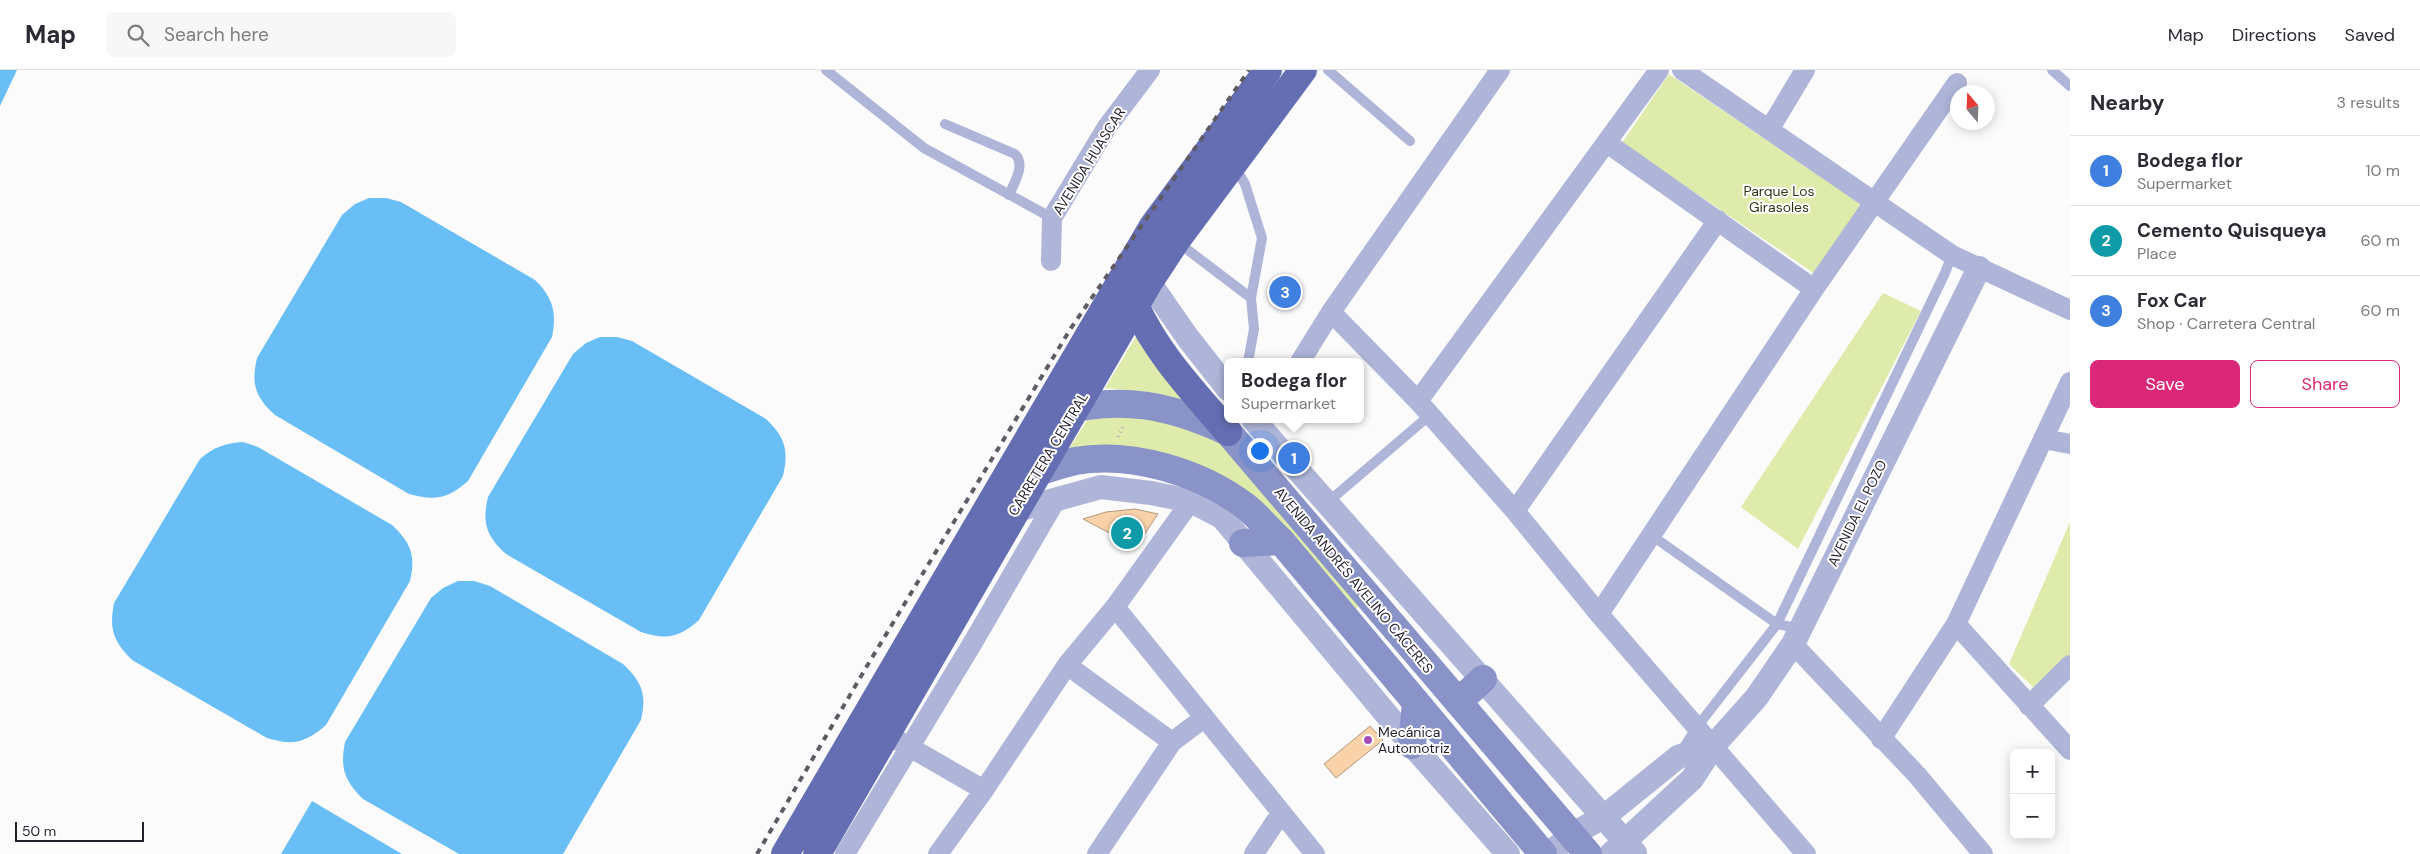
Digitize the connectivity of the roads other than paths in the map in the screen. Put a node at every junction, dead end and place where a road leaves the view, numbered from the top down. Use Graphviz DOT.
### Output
graph roads {
  1 [pos="826,70"];
  2 [pos="1150,70"];
  3 [pos="1268,70"];
  4 [pos="1303,70"];
  5 [pos="1328,70"];
  6 [pos="1500,70"];
  7 [pos="1659,70"];
  8 [pos="1682,70"];
  9 [pos="1806,70"];
  10 [pos="2052,70"];
  11 [pos="1957,83"];
  12 [pos="2070,86"];
  13 [pos="945,124"];
  14 [pos="1769,130"];
  15 [pos="1410,141"];
  16 [pos="1607,143"];
  17 [pos="1233,163"];
  18 [pos="1010,195"];
  19 [pos="1874,203"];
  20 [pos="1052,218"];
  21 [pos="1718,220"];
  22 [pos="1176,240"];
  23 [pos="1952,255"];
  24 [pos="1051,261"];
  25 [pos="1978,268"];
  26 [pos="1149,282"];
  27 [pos="1814,289"];
  28 [pos="1251,298"];
  29 [pos="1136,305"];
  30 [pos="2070,310"];
  31 [pos="1331,312"];
  32 [pos="1249,358"];
  33 [pos="1302,358"];
  34 [pos="2070,382"];
  35 [pos="1224,383"];
  36 [pos="1076,407"];
  37 [pos="1424,408"];
  38 [pos="1039,417"];
  39 [pos="1258,423"];
  40 [pos="1228,432"];
  41 [pos="2044,439"];
  42 [pos="2070,444"];
  43 [pos="1038,472"];
  44 [pos="1057,498"];
  45 [pos="1191,501"];
  46 [pos="1328,502"];
  47 [pos="1014,511"];
  48 [pos="1516,511"];
  49 [pos="1651,535"];
  50 [pos="1281,541"];
  51 [pos="1243,543"];
  52 [pos="1376,606"];
  53 [pos="1115,607"];
  54 [pos="1599,614"];
  55 [pos="1777,624"];
  56 [pos="1956,624"];
  57 [pos="1355,630"];
  58 [pos="1796,637"];
  59 [pos="920,648"];
  60 [pos="1067,665"];
  61 [pos="2070,665"];
  62 [pos="1483,679"];
  63 [pos="1416,702"];
  64 [pos="1458,702"];
  65 [pos="2029,706"];
  66 [pos="1204,718"];
  67 [pos="1697,728"];
  68 [pos="886,734"];
  69 [pos="1881,739"];
  70 [pos="1172,742"];
  71 [pos="1412,745"];
  72 [pos="1714,745"];
  73 [pos="910,747"];
  74 [pos="2070,750"];
  75 [pos="1678,757"];
  76 [pos="984,790"];
  77 [pos="1281,813"];
  78 [pos="1605,816"];
  79 [pos="1581,844"];
  80 [pos="1624,850"];
  81 [pos="785,854"];
  82 [pos="817,854"];
  83 [pos="845,854"];
  84 [pos="938,854"];
  85 [pos="1097,854"];
  86 [pos="1254,854"];
  87 [pos="1315,854"];
  88 [pos="1508,854"];
  89 [pos="1543,854"];
  90 [pos="1548,854"];
  91 [pos="1806,854"];
  92 [pos="1983,854"];
  1 -- 18 [label="lane"];
  2 -- 20 [label="street, AVENIDA HUASCAR"];
  3 -- 38 [label="highway, CARRETERA CENTRAL"];
  4 -- 17 [label="highway, CARRETERA CENTRAL"];
  5 -- 15 [label="lane"];
  6 -- 31 [label="street"];
  7 -- 16 [label="street"];
  8 -- 14 [label="street"];
  9 -- 14 [label="street"];
  10 -- 12 [label="lane"];
  11 -- 19 [label="street"];
  13 -- 18 [label="lane"];
  14 -- 19 [label="street"];
  16 -- 21 [label="street"];
  16 -- 37 [label="street"];
  17 -- 22 [label="highway, CARRETERA CENTRAL"];
  17 -- 28 [label="lane"];
  18 -- 20 [label="lane"];
  19 -- 23 [label="street"];
  19 -- 27 [label="street"];
  20 -- 24 [label="street, AVENIDA HUASCAR"];
  21 -- 27 [label="street"];
  21 -- 48 [label="street"];
  22 -- 26 [label="highway, CARRETERA CENTRAL"];
  22 -- 28 [label="lane"];
  23 -- 25 [label="street"];
  23 -- 55 [label="lane"];
  25 -- 30 [label="street"];
  25 -- 58 [label="street, AVENIDA EL POZO"];
  26 -- 29 [label="highway, CARRETERA CENTRAL"];
  26 -- 35 [label="street"];
  27 -- 49 [label="street"];
  28 -- 32 [label="lane"];
  29 -- 36 [label="highway, CARRETERA CENTRAL"];
  29 -- 40 [label="highway"];
  31 -- 33 [label="street"];
  31 -- 37 [label="street"];
  34 -- 41 [label="street"];
  36 -- 38 [label="main road, AVENIDA ANDRÉS AVELINO CÁCERES"];
  36 -- 40 [label="main road, AVENIDA ANDRÉS AVELINO CÁCERES"];
  36 -- 43 [label="highway, CARRETERA CENTRAL"];
  37 -- 46 [label="lane"];
  37 -- 48 [label="street"];
  38 -- 59 [label="highway, CARRETERA CENTRAL"];
  39 -- 46 [label="street"];
  40 -- 52 [label="main road, AVENIDA ANDRÉS AVELINO CÁCERES"];
  41 -- 42 [label="street"];
  41 -- 56 [label="street"];
  43 -- 47 [label="highway, CARRETERA CENTRAL"];
  43 -- 50 [label="main road"];
  44 -- 45 [label="street"];
  44 -- 47 [label="street"];
  44 -- 73 [label="street"];
  45 -- 51 [label="street"];
  45 -- 53 [label="street"];
  46 -- 62 [label="street"];
  47 -- 59 [label="highway, CARRETERA CENTRAL"];
  48 -- 54 [label="street"];
  49 -- 54 [label="street"];
  49 -- 55 [label="lane"];
  50 -- 51 [label="main road"];
  50 -- 57 [label="main road"];
  51 -- 71 [label="street"];
  52 -- 57 [label="main road"];
  52 -- 64 [label="main road, AVENIDA ANDRÉS AVELINO CÁCERES"];
  53 -- 60 [label="street"];
  53 -- 66 [label="street"];
  54 -- 67 [label="street"];
  55 -- 58 [label="lane"];
  55 -- 67 [label="lane"];
  56 -- 65 [label="street"];
  56 -- 69 [label="street"];
  57 -- 63 [label="main road"];
  58 -- 69 [label="street"];
  58 -- 72 [label="street, AVENIDA EL POZO"];
  59 -- 68 [label="highway, CARRETERA CENTRAL"];
  59 -- 81 [label="highway, CARRETERA CENTRAL"];
  60 -- 70 [label="street"];
  60 -- 76 [label="street"];
  61 -- 65 [label="street"];
  62 -- 64 [label="main road"];
  62 -- 78 [label="street"];
  63 -- 71 [label="main road"];
  63 -- 89 [label="main road"];
  64 -- 79 [label="main road, AVENIDA ANDRÉS AVELINO CÁCERES"];
  65 -- 74 [label="street"];
  66 -- 70 [label="street"];
  66 -- 77 [label="street"];
  67 -- 72 [label="street"];
  67 -- 75 [label="lane"];
  68 -- 73 [label="street"];
  68 -- 82 [label="highway, CARRETERA CENTRAL"];
  69 -- 92 [label="street"];
  70 -- 85 [label="street"];
  71 -- 88 [label="street"];
  72 -- 75 [label="street, AVENIDA EL POZO"];
  72 -- 80 [label="street, AVENIDA EL POZO"];
  72 -- 91 [label="street"];
  73 -- 76 [label="street"];
  73 -- 83 [label="street"];
  75 -- 78 [label="street, AVENIDA EL POZO"];
  76 -- 84 [label="street"];
  77 -- 86 [label="street"];
  77 -- 87 [label="street"];
  78 -- 79 [label="street, AVENIDA EL POZO"];
  78 -- 80 [label="street"];
  79 -- 90 [label="street, AVENIDA EL POZO"];
}
